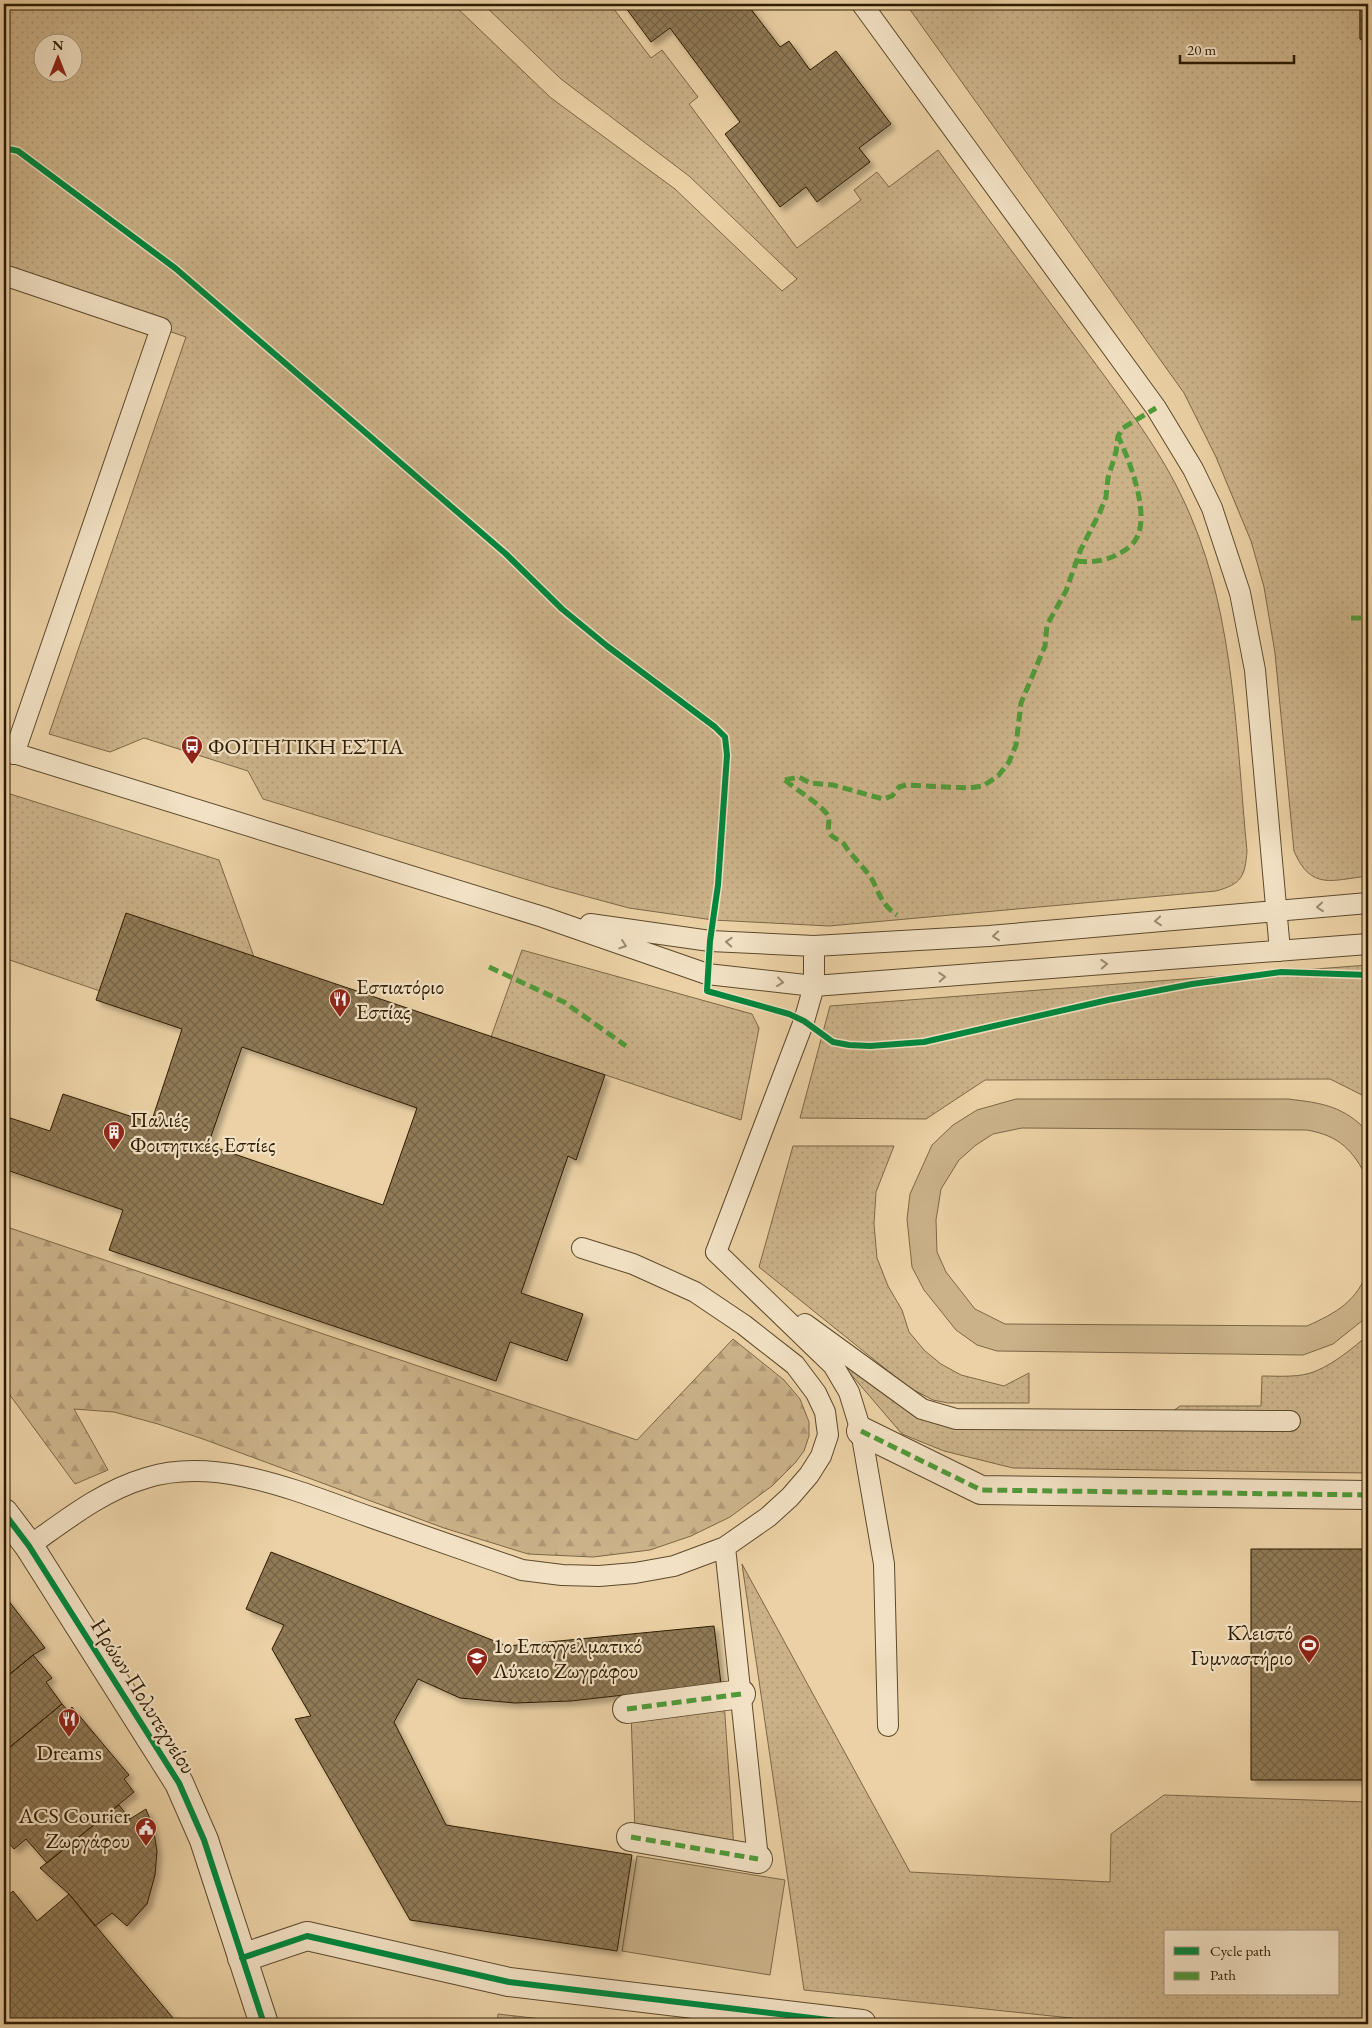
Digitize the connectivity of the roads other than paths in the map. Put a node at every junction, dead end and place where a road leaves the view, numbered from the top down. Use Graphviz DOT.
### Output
graph roads {
  1 [pos="862,4"];
  2 [pos="4,275"];
  3 [pos="9,752"];
  4 [pos="1368,903"];
  5 [pos="1277,911"];
  6 [pos="544,917"];
  7 [pos="1368,944"];
  8 [pos="814,946"];
  9 [pos="1280,951"];
  10 [pos="814,986"];
  11 [pos="582,1248"];
  12 [pos="742,1278"];
  13 [pos="1290,1421"];
  14 [pos="861,1431"];
  15 [pos="1368,1496"];
  16 [pos="4,1513"];
  17 [pos="29,1546"];
  18 [pos="725,1547"];
  19 [pos="741,1694"];
  20 [pos="627,1709"];
  21 [pos="888,1726"];
  22 [pos="631,1837"];
  23 [pos="758,1859"];
  24 [pos="242,1958"];
  25 [pos="264,2024"];
  26 [pos="862,2024"];
  1 -- 5 [label="lane"];
  2 -- 3 [label="lane"];
  3 -- 6 [label="lane"];
  4 -- 5 [label="lane, one-way"];
  5 -- 8 [label="lane, one-way"];
  5 -- 9 [label="lane"];
  8 -- 6 [label="lane, one-way"];
  6 -- 10 [label="lane, one-way"];
  7 -- 9 [label="lane"];
  8 -- 10 [label="lane"];
  10 -- 9 [label="lane, one-way"];
  10 -- 12 [label="lane"];
  11 -- 18 [label="lane"];
  12 -- 13 [label="lane"];
  12 -- 14 [label="lane"];
  14 -- 15 [label="street"];
  14 -- 21 [label="lane"];
  16 -- 17 [label="street, Ηρώων Πολυτεχνείου"];
  17 -- 18 [label="lane"];
  17 -- 24 [label="street, Ηρώων Πολυτεχνείου"];
  18 -- 19 [label="lane"];
  19 -- 20 [label="street"];
  19 -- 23 [label="lane"];
  22 -- 23 [label="street"];
  24 -- 25 [label="street, Ηρώων Πολυτεχνείου"];
  24 -- 26 [label="street"];
}
